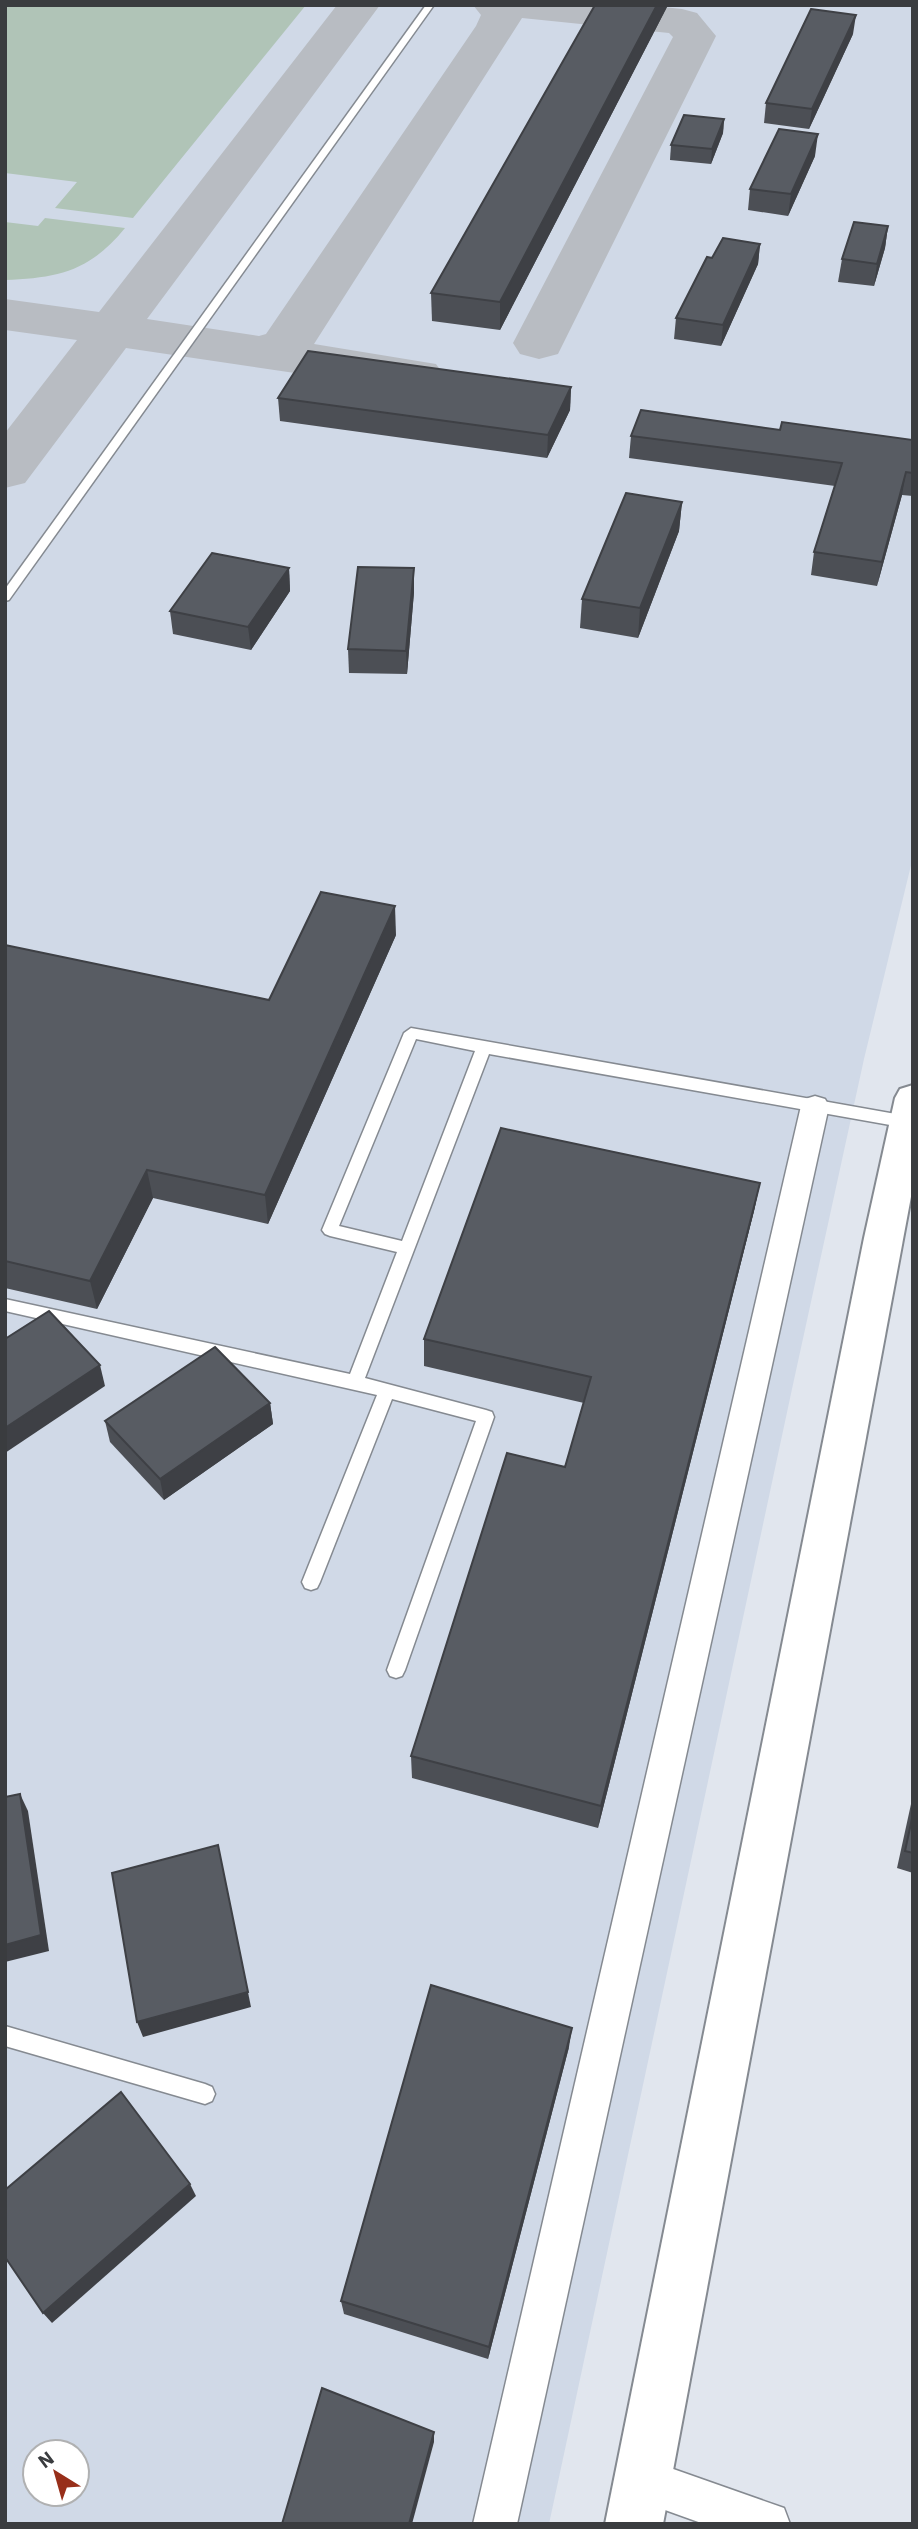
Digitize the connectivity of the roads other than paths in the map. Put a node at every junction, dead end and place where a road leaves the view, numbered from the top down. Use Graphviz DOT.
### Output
graph roads {
  1 [pos="430,5"];
  2 [pos="5,598"];
  3 [pos="484,1048"];
  4 [pos="816,1106"];
  5 [pos="911,1114"];
  6 [pos="405,1248"];
  7 [pos="5,1305"];
  8 [pos="355,1382"];
  9 [pos="387,1391"];
  10 [pos="311,1582"];
  11 [pos="396,1670"];
  12 [pos="5,2036"];
  13 [pos="205,2094"];
  14 [pos="638,2502"];
  15 [pos="495,2524"];
  16 [pos="768,2524"];
  1 -- 2 [label="lane"];
  3 -- 4 [label="lane"];
  3 -- 6 [label="lane"];
  3 -- 6 [label="lane"];
  4 -- 5 [label="lane"];
  4 -- 15 [label="street"];
  5 -- 14 [label="street"];
  6 -- 8 [label="lane"];
  7 -- 8 [label="lane"];
  8 -- 9 [label="lane"];
  9 -- 10 [label="lane"];
  9 -- 11 [label="lane"];
  12 -- 13 [label="lane"];
  14 -- 16 [label="street"];
}
